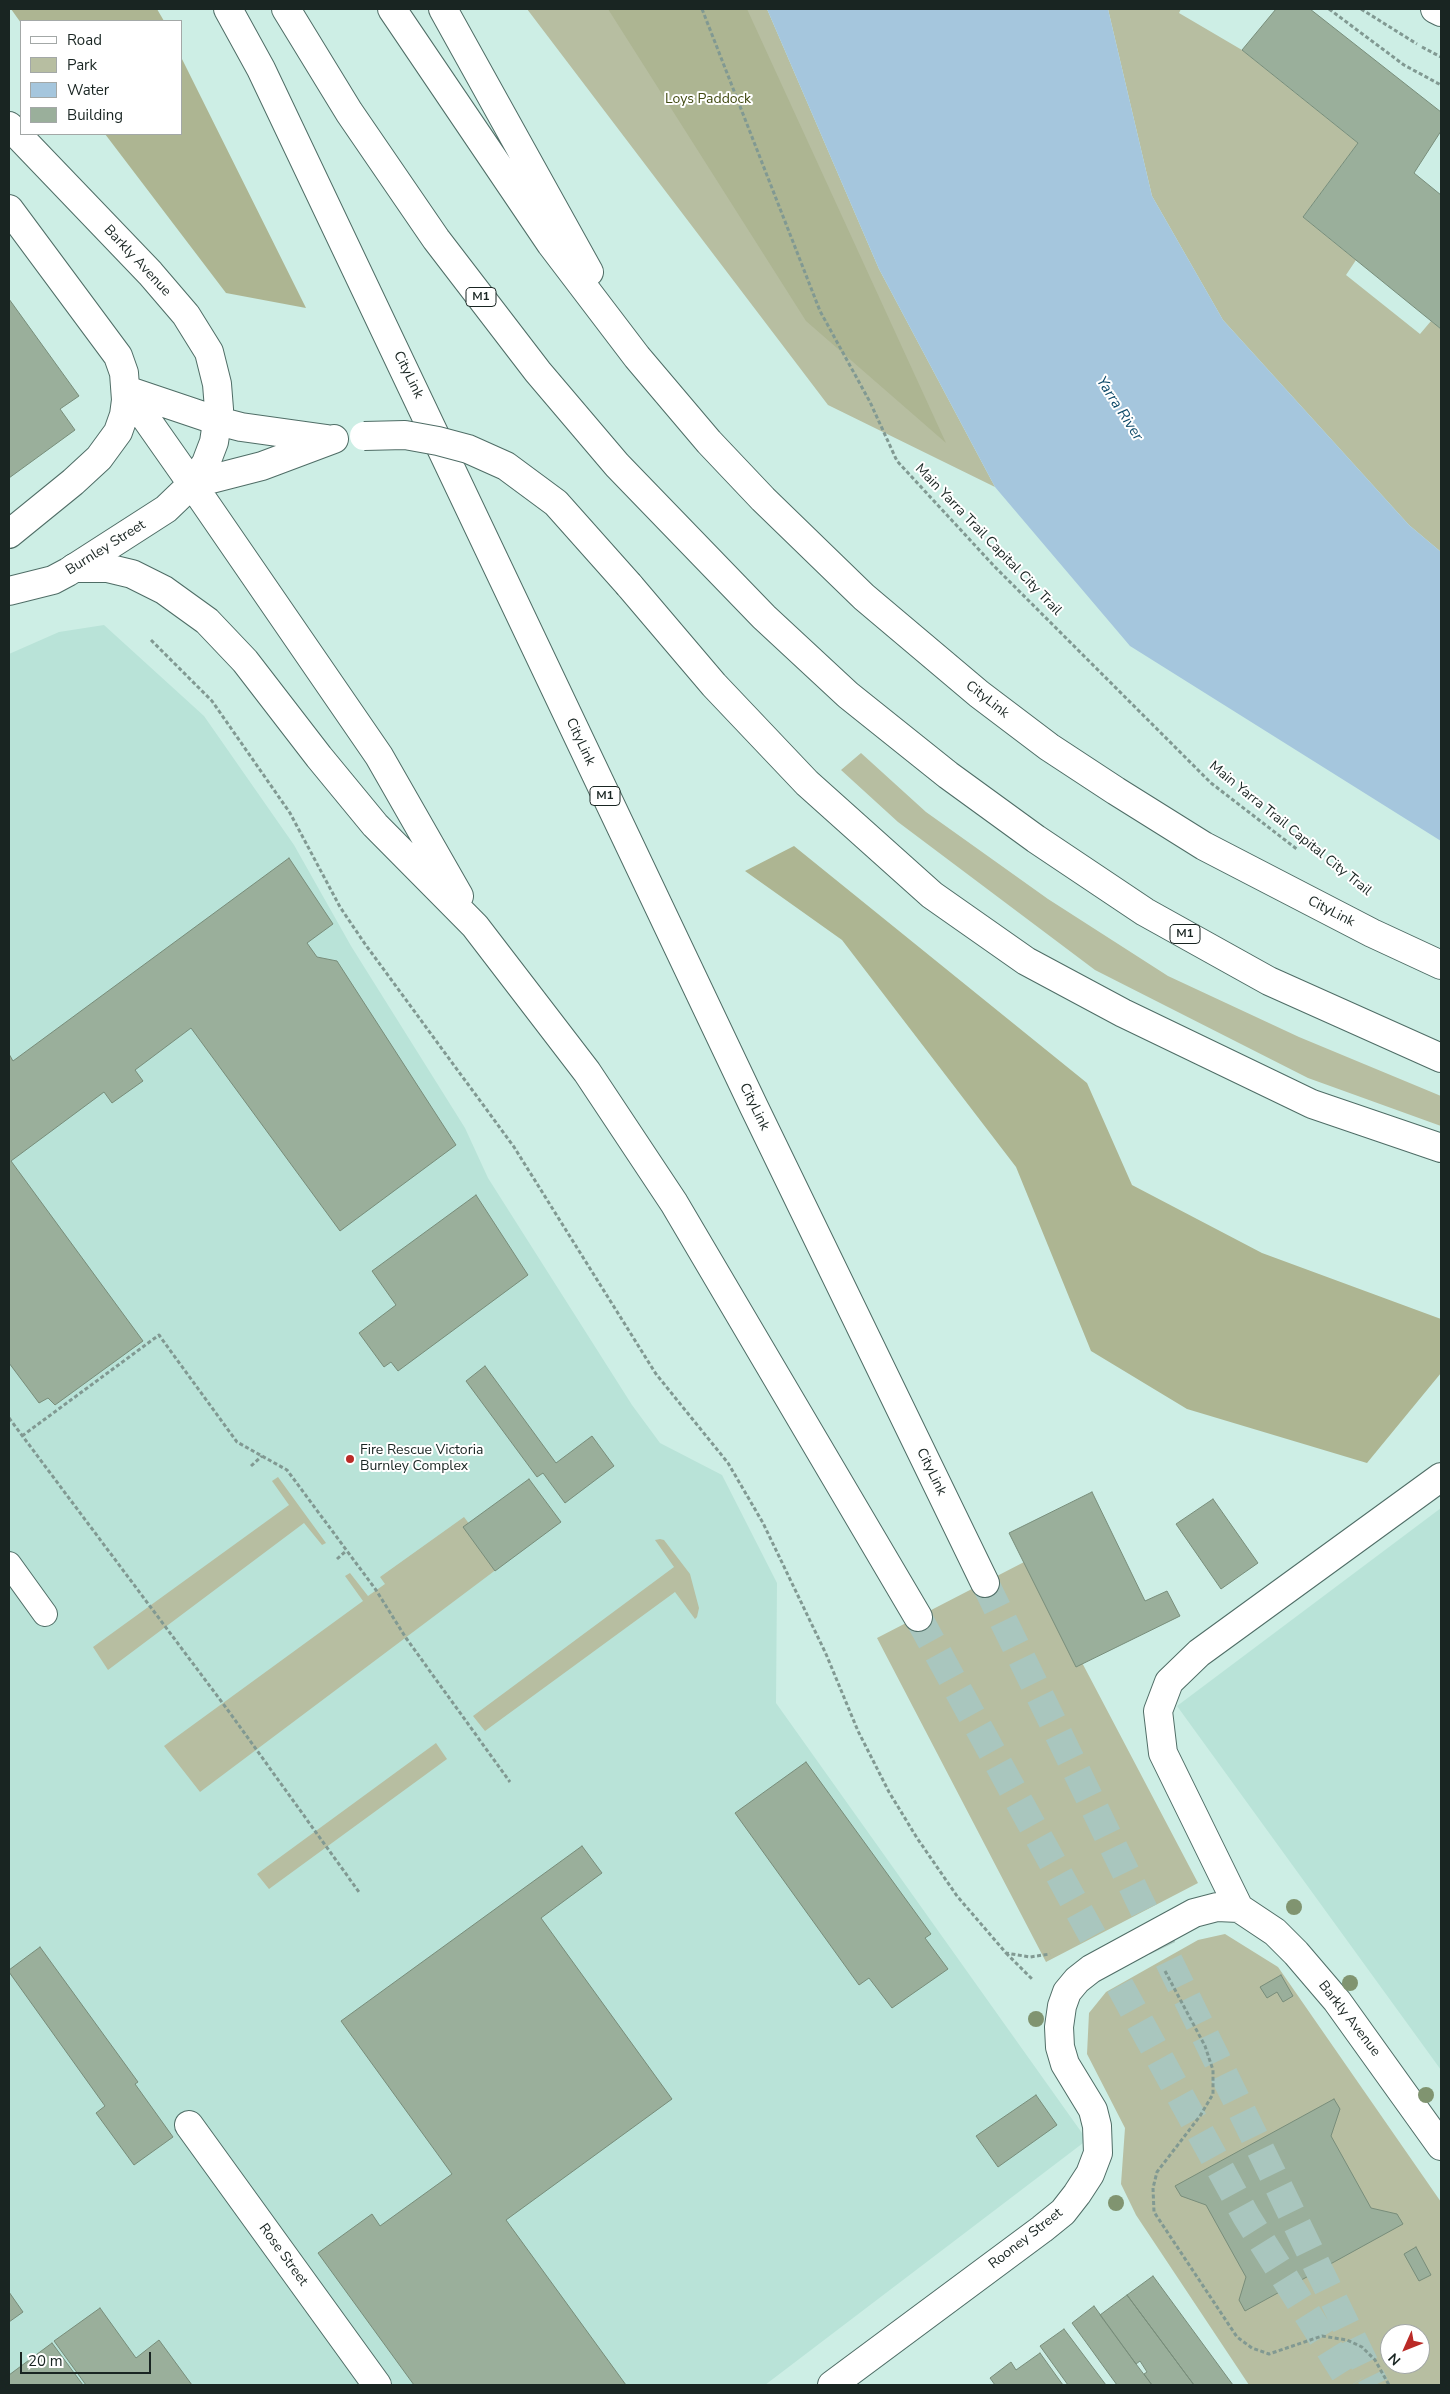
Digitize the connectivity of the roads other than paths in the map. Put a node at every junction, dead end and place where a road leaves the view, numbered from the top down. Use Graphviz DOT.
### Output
graph roads {
  1 [pos="228,9"];
  2 [pos="286,9"];
  3 [pos="392,9"];
  4 [pos="443,9"];
  5 [pos="1435,9"];
  6 [pos="1441,12"];
  7 [pos="9,126"];
  8 [pos="9,209"];
  9 [pos="637,357"];
  10 [pos="126,390"];
  11 [pos="218,420"];
  12 [pos="334,439"];
  13 [pos="192,484"];
  14 [pos="9,534"];
  15 [pos="74,568"];
  16 [pos="9,591"];
  17 [pos="475,926"];
  18 [pos="1441,965"];
  19 [pos="1441,1058"];
  20 [pos="1441,1148"];
  21 [pos="1441,1477"];
  22 [pos="9,1564"];
  23 [pos="985,1582"];
  24 [pos="45,1614"];
  25 [pos="918,1617"];
  26 [pos="1239,1908"];
  27 [pos="188,2125"];
  28 [pos="1441,2146"];
  29 [pos="377,2385"];
  30 [pos="832,2385"];
  1 -- 23 [label="main road, CityLink / M1"];
  2 -- 19 [label="main road, M1"];
  3 -- 9 [label="main road, CityLink"];
  4 -- 9 [label="main road"];
  5 -- 6 [label="main road"];
  7 -- 11 [label="main road, Barkly Avenue"];
  8 -- 10 [label="main road"];
  9 -- 18 [label="main road, CityLink"];
  10 -- 11 [label="main road"];
  10 -- 13 [label="main road"];
  10 -- 14 [label="main road"];
  11 -- 12 [label="main road"];
  11 -- 13 [label="main road, Barkly Avenue"];
  12 -- 13 [label="main road"];
  12 -- 20 [label="main road, bridge"];
  13 -- 15 [label="main road, Burnley Street"];
  13 -- 17 [label="main road"];
  15 -- 16 [label="main road, Burnley Street"];
  15 -- 17 [label="main road"];
  17 -- 25 [label="main road"];
  21 -- 26 [label="main road"];
  22 -- 24 [label="lane"];
  26 -- 28 [label="main road, Barkly Avenue"];
  26 -- 30 [label="main road, Rooney Street"];
  27 -- 29 [label="main road, Rose Street"];
}
